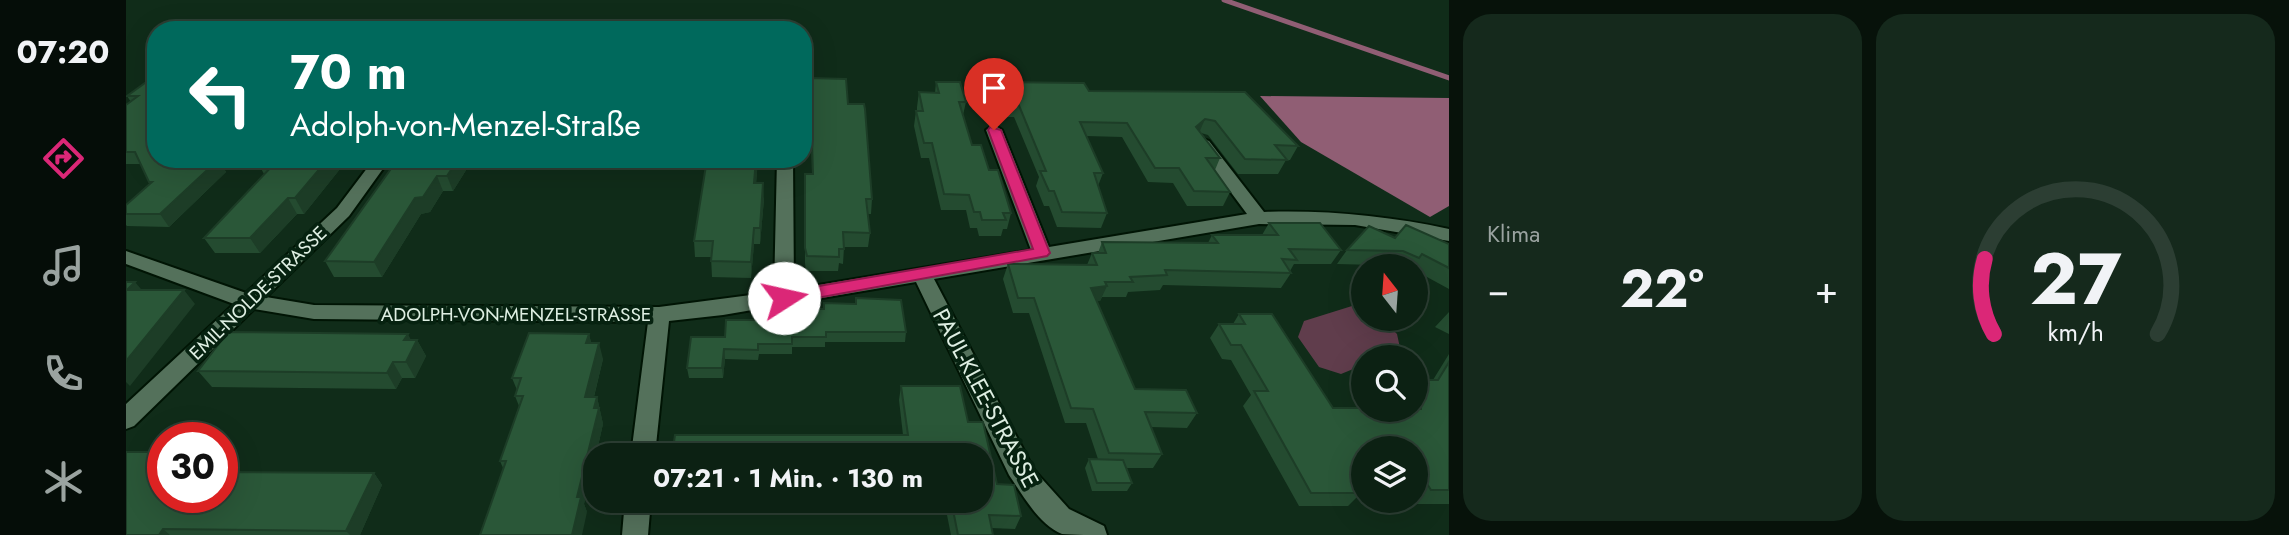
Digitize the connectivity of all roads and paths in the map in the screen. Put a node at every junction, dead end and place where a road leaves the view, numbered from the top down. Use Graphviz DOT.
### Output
graph roads {
  1 [pos="994,130"];
  2 [pos="1200,140"];
  3 [pos="375,168"];
  4 [pos="785,168"];
  5 [pos="1259,218"];
  6 [pos="1449,235"];
  7 [pos="1042,253"];
  8 [pos="126,257"];
  9 [pos="922,274"];
  10 [pos="784,298"];
  11 [pos="248,301"];
  12 [pos="659,315"];
  13 [pos="126,419"];
  14 [pos="644,443"];
  15 [pos="637,513"];
  16 [pos="635,535"];
  17 [pos="1094,535"];
  1 -- 7 [label="street"];
  2 -- 5 [label="street"];
  3 -- 11 [label="street, EMIL-NOLDE-STRASSE"];
  4 -- 10 [label="street"];
  5 -- 6 [label="street, ADOLPH-VON-MENZEL-STRASSE"];
  5 -- 7 [label="street, ADOLPH-VON-MENZEL-STRASSE"];
  7 -- 9 [label="street, ADOLPH-VON-MENZEL-STRASSE"];
  8 -- 11 [label="street, ADOLPH-VON-MENZEL-STRASSE"];
  9 -- 10 [label="street, ADOLPH-VON-MENZEL-STRASSE"];
  9 -- 17 [label="street, PAUL-KLEE-STRASSE"];
  10 -- 12 [label="street, ADOLPH-VON-MENZEL-STRASSE"];
  11 -- 12 [label="street, ADOLPH-VON-MENZEL-STRASSE"];
  11 -- 13 [label="street, EMIL-NOLDE-STRASSE"];
  12 -- 14 [label="street"];
  15 -- 16 [label="street"];
}
